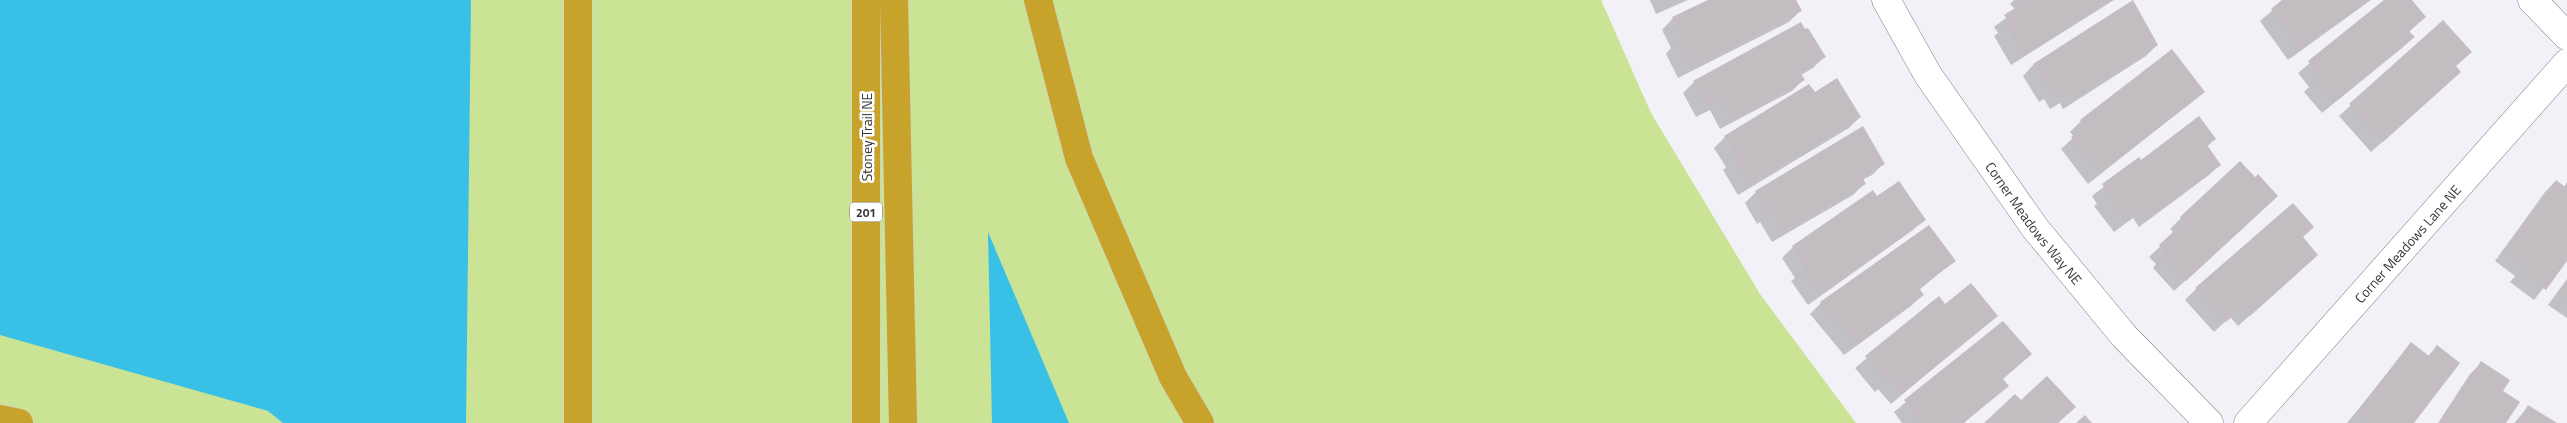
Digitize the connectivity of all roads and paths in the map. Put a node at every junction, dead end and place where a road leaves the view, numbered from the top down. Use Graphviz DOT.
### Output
graph roads {
  1 [pos="578,0"];
  2 [pos="866,0"];
  3 [pos="894,0"];
  4 [pos="1038,0"];
  5 [pos="1886,0"];
  6 [pos="2532,0"];
  7 [pos="2567,36"];
  8 [pos="2567,63"];
  9 [pos="0,419"];
  10 [pos="19,423"];
  11 [pos="578,423"];
  12 [pos="866,423"];
  13 [pos="904,423"];
  14 [pos="1200,423"];
  15 [pos="2209,423"];
  16 [pos="2248,423"];
  1 -- 11 [label="highway"];
  2 -- 12 [label="highway, Stoney Trail NE / 201"];
  3 -- 13 [label="highway"];
  4 -- 14 [label="highway"];
  5 -- 15 [label="street, Corner Meadows Way NE"];
  6 -- 7 [label="street"];
  8 -- 16 [label="street, Corner Meadows Lane NE"];
  9 -- 10 [label="highway"];
}
